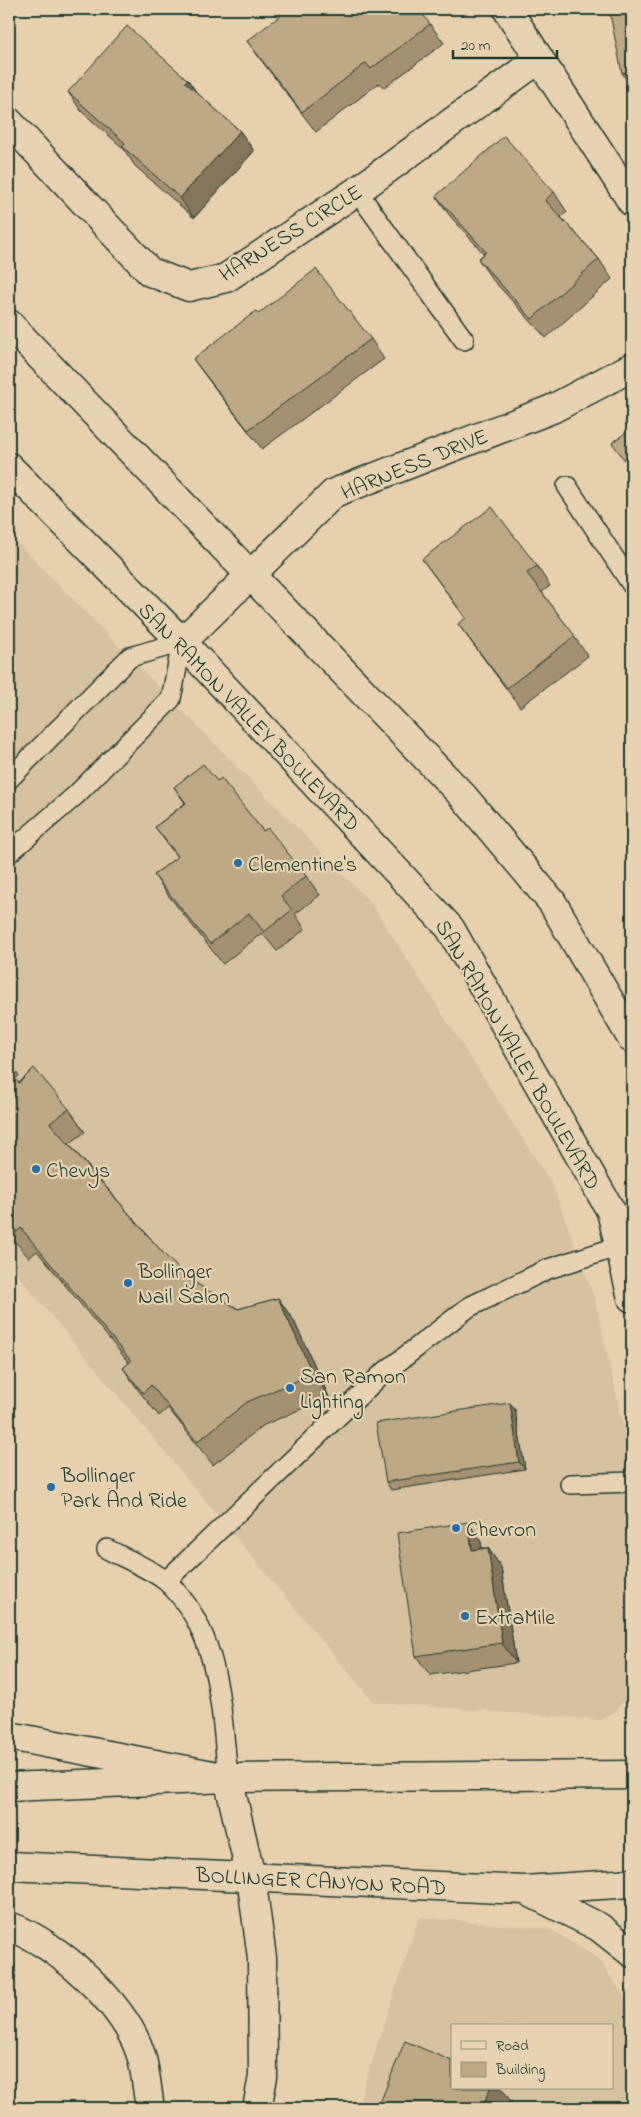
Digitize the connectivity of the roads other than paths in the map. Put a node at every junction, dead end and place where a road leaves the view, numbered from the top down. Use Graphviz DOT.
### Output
graph roads {
  1 [pos="508,9"];
  2 [pos="539,60"];
  3 [pos="9,122"];
  4 [pos="357,192"];
  5 [pos="632,202"];
  6 [pos="9,324"];
  7 [pos="464,340"];
  8 [pos="632,368"];
  9 [pos="9,467"];
  10 [pos="567,486"];
  11 [pos="253,575"];
  12 [pos="632,585"];
  13 [pos="182,642"];
  14 [pos="9,780"];
  15 [pos="9,853"];
  16 [pos="632,1039"];
  17 [pos="626,1244"];
  18 [pos="632,1298"];
  19 [pos="632,1482"];
  20 [pos="570,1484"];
  21 [pos="108,1549"];
  22 [pos="166,1581"];
  23 [pos="9,1736"];
  24 [pos="632,1775"];
  25 [pos="228,1778"];
  26 [pos="9,1787"];
  27 [pos="9,1866"];
  28 [pos="251,1877"];
  29 [pos="632,1882"];
  30 [pos="524,1890"];
  31 [pos="9,1926"];
  32 [pos="632,1953"];
  33 [pos="150,2108"];
  34 [pos="257,2108"];
  1 -- 2 [label="main road"];
  2 -- 4 [label="main road, HARNESS CIRCLE"];
  2 -- 5 [label="main road"];
  3 -- 4 [label="main road, HARNESS CIRCLE"];
  4 -- 7 [label="lane"];
  6 -- 11 [label="main road"];
  8 -- 11 [label="main road, HARNESS DRIVE"];
  9 -- 13 [label="main road, SAN RAMON VALLEY BOULEVARD"];
  10 -- 12 [label="lane"];
  11 -- 13 [label="main road, HARNESS DRIVE"];
  11 -- 16 [label="main road"];
  13 -- 14 [label="lane"];
  13 -- 15 [label="lane"];
  13 -- 17 [label="main road, SAN RAMON VALLEY BOULEVARD"];
  17 -- 18 [label="main road, SAN RAMON VALLEY BOULEVARD"];
  17 -- 22 [label="lane"];
  19 -- 20 [label="lane"];
  21 -- 22 [label="lane"];
  22 -- 25 [label="lane"];
  23 -- 25 [label="main road"];
  24 -- 25 [label="main road"];
  25 -- 26 [label="main road"];
  25 -- 28 [label="main road"];
  27 -- 28 [label="main road, BOLLINGER CANYON ROAD"];
  28 -- 30 [label="main road, BOLLINGER CANYON ROAD"];
  28 -- 34 [label="main road"];
  29 -- 30 [label="main road, BOLLINGER CANYON ROAD"];
  30 -- 32 [label="main road"];
  31 -- 33 [label="main road"];
}
